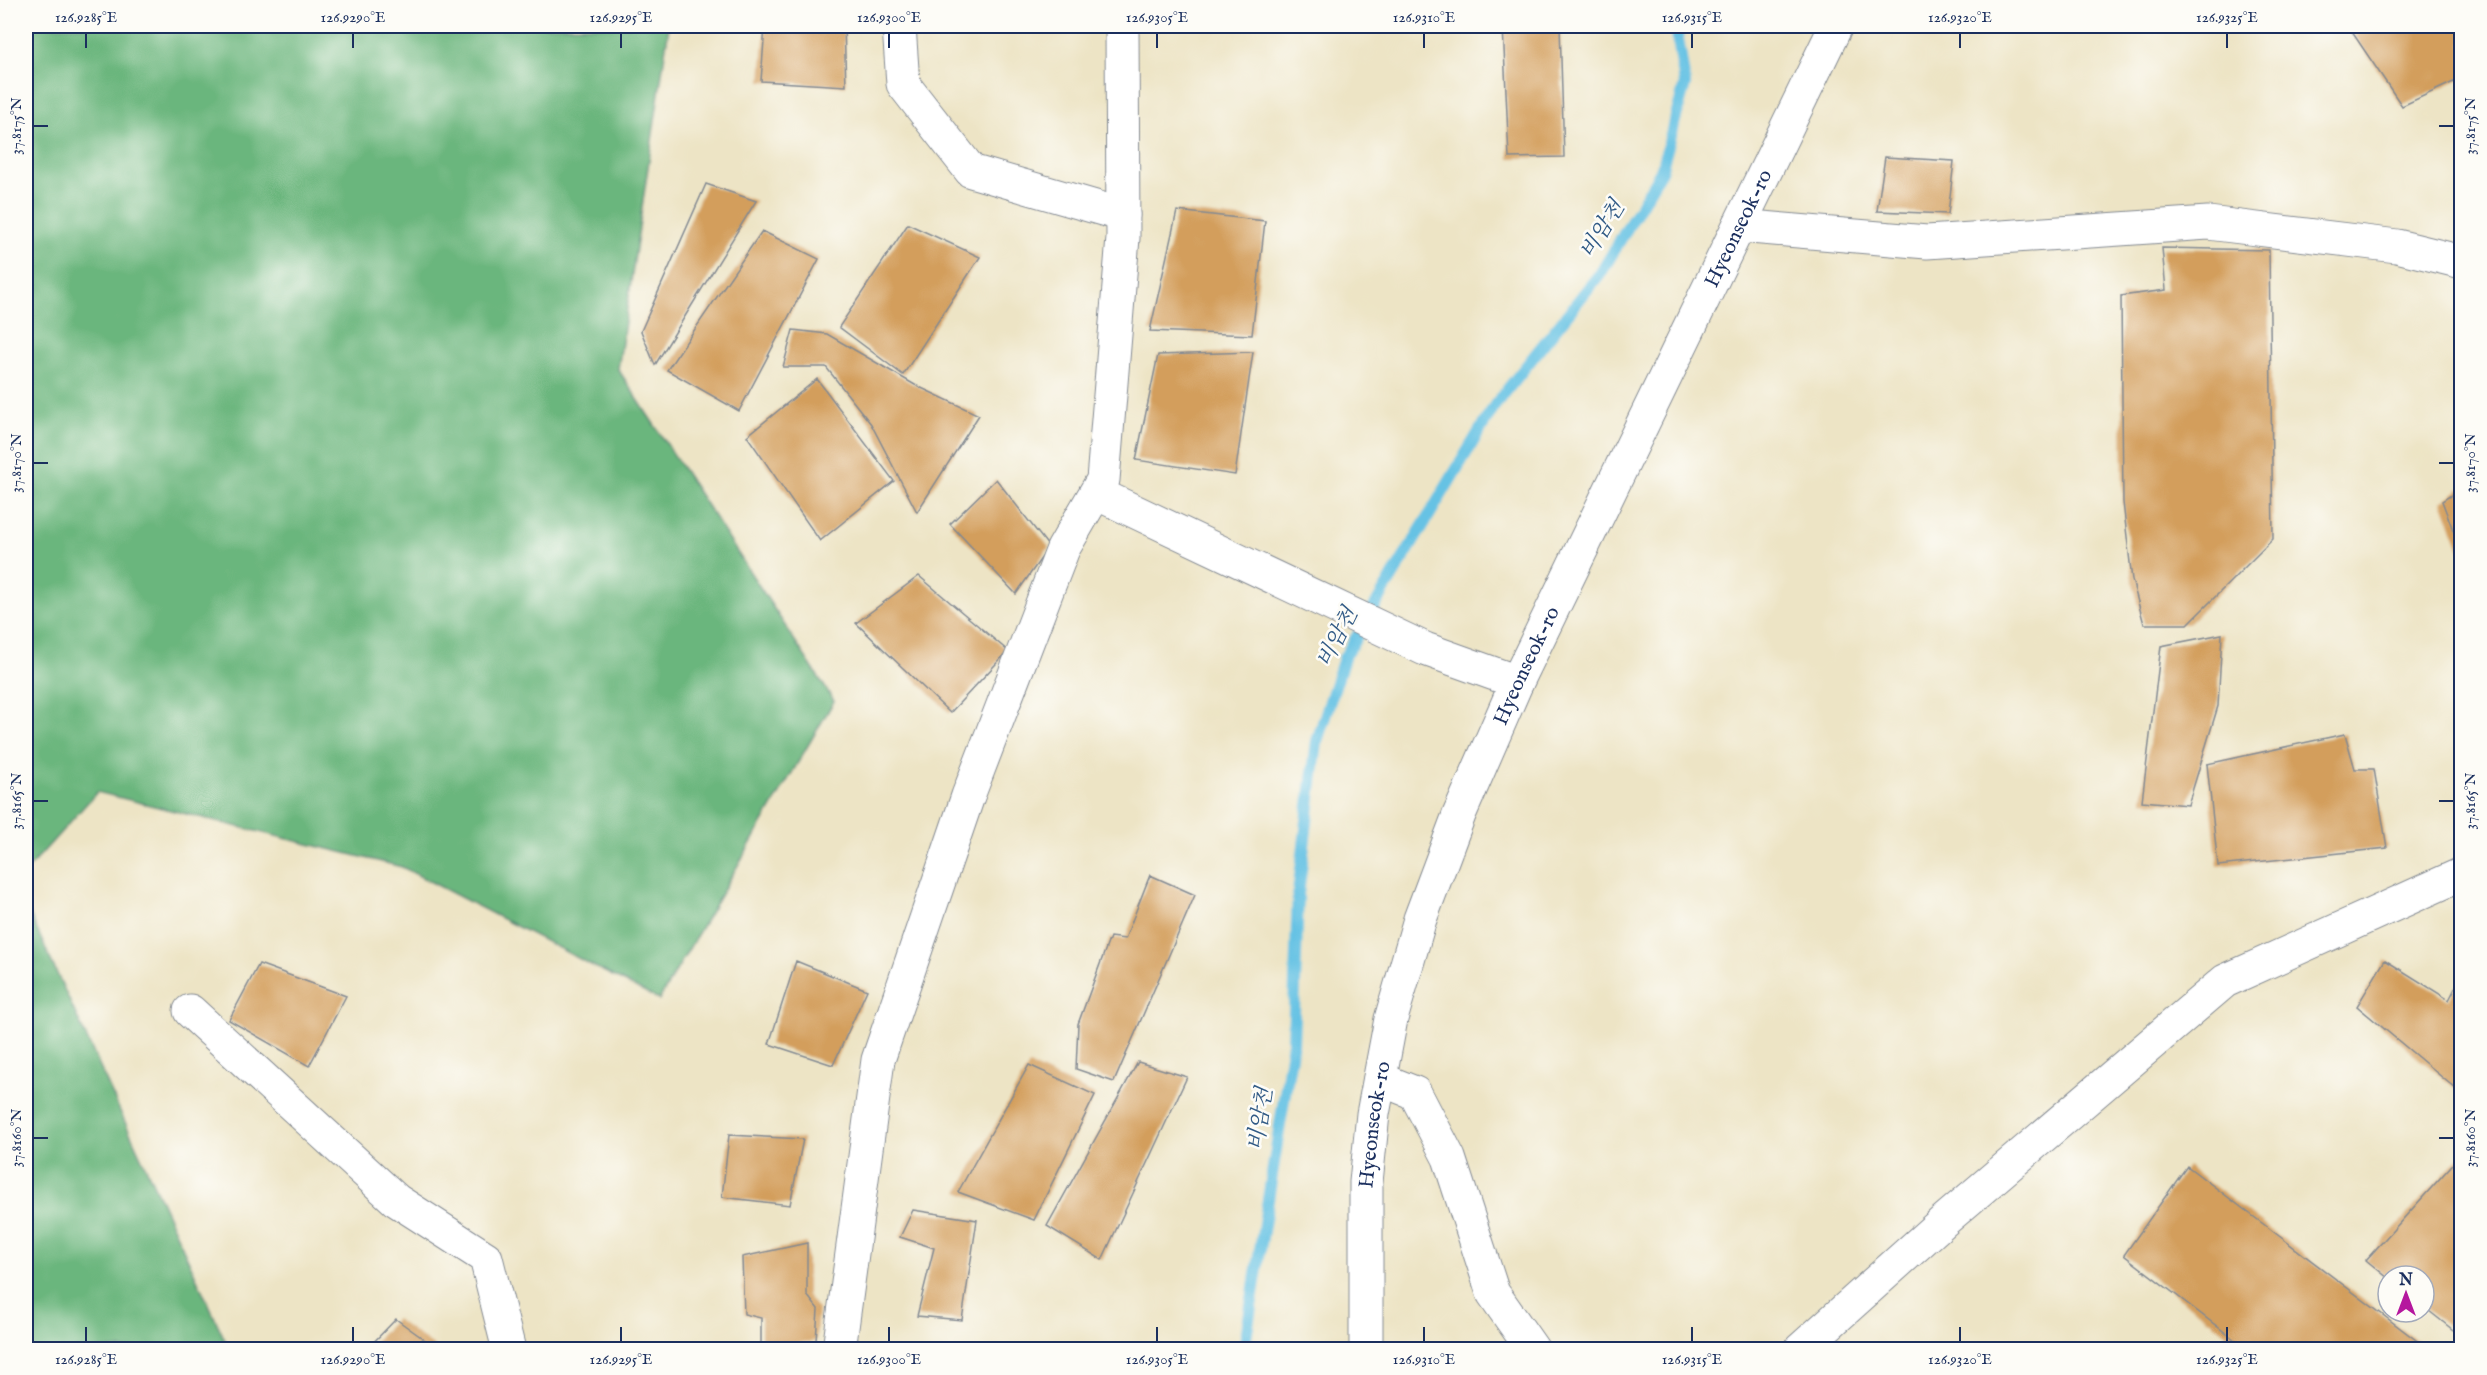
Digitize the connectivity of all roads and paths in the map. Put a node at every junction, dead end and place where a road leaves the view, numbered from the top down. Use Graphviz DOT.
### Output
graph roads {
  1 [pos="898,26"];
  2 [pos="1122,26"];
  3 [pos="1836,26"];
  4 [pos="1123,215"];
  5 [pos="1739,226"];
  6 [pos="2462,262"];
  7 [pos="1095,493"];
  8 [pos="1517,682"];
  9 [pos="2462,874"];
  10 [pos="190,1011"];
  11 [pos="1380,1079"];
  12 [pos="509,1350"];
  13 [pos="839,1350"];
  14 [pos="1366,1350"];
  15 [pos="1533,1350"];
  16 [pos="1800,1350"];
  1 -- 4 [label="street"];
  2 -- 4 [label="street"];
  3 -- 5 [label="street, Hyeonseok-ro"];
  4 -- 7 [label="street"];
  5 -- 6 [label="street"];
  5 -- 8 [label="street, Hyeonseok-ro"];
  7 -- 8 [label="street"];
  7 -- 13 [label="street"];
  8 -- 11 [label="street, Hyeonseok-ro"];
  9 -- 16 [label="street"];
  10 -- 12 [label="street"];
  11 -- 14 [label="street, Hyeonseok-ro"];
  11 -- 15 [label="street"];
}
